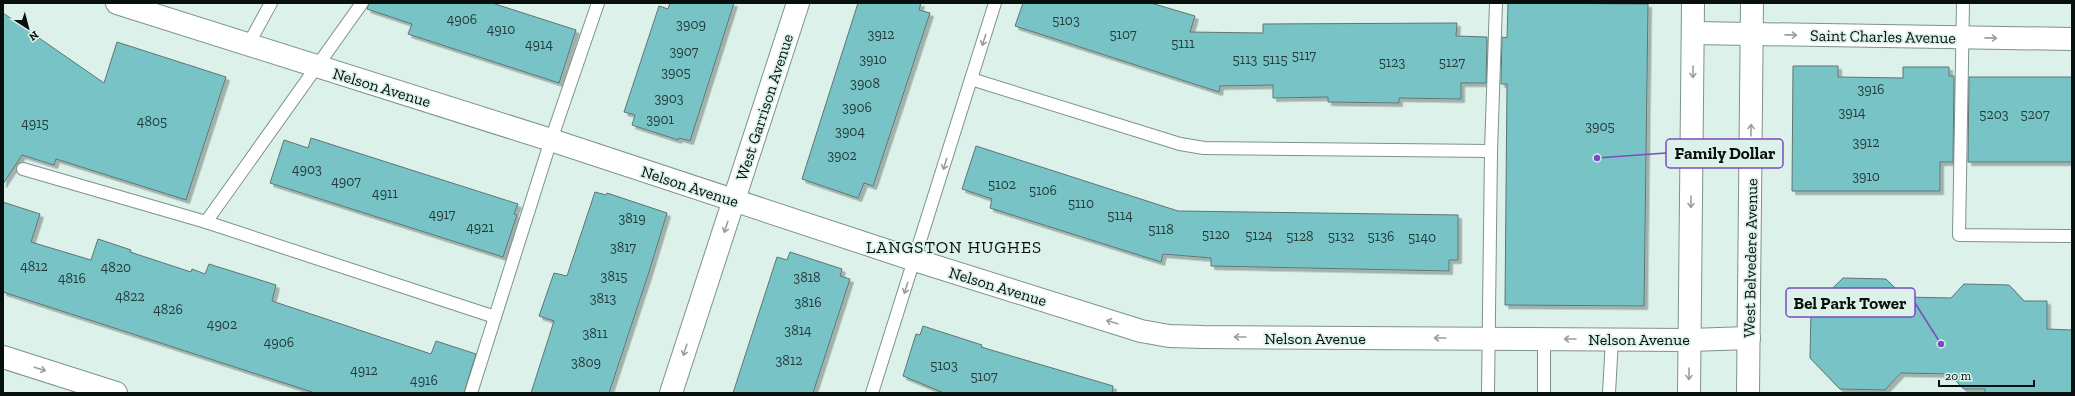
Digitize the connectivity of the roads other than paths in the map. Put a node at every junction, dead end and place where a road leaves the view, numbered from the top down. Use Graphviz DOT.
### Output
graph roads {
  1 [pos="117,3"];
  2 [pos="271,3"];
  3 [pos="362,3"];
  4 [pos="598,3"];
  5 [pos="798,3"];
  6 [pos="995,3"];
  7 [pos="1496,3"];
  8 [pos="1693,3"];
  9 [pos="1752,3"];
  10 [pos="1963,3"];
  11 [pos="1693,33"];
  12 [pos="1752,34"];
  13 [pos="1962,38"];
  14 [pos="2072,39"];
  15 [pos="248,45"];
  16 [pos="317,67"];
  17 [pos="971,79"];
  18 [pos="551,140"];
  19 [pos="1491,151"];
  20 [pos="23,169"];
  21 [pos="734,201"];
  22 [pos="206,222"];
  23 [pos="2072,236"];
  24 [pos="915,260"];
  25 [pos="495,317"];
  26 [pos="1488,338"];
  27 [pos="1544,338"];
  28 [pos="1749,338"];
  29 [pos="1612,339"];
  30 [pos="1690,340"];
  31 [pos="3,357"];
  32 [pos="116,393"];
  33 [pos="471,393"];
  34 [pos="671,393"];
  35 [pos="872,393"];
  36 [pos="1488,393"];
  37 [pos="1544,393"];
  38 [pos="1609,393"];
  39 [pos="1689,393"];
  40 [pos="1748,393"];
  1 -- 15 [label="street, Nelson Avenue"];
  2 -- 15 [label="lane"];
  3 -- 16 [label="lane"];
  4 -- 18 [label="lane"];
  5 -- 21 [label="street, West Garrison Avenue"];
  6 -- 17 [label="lane, one-way"];
  7 -- 19 [label="lane"];
  8 -- 11 [label="street"];
  9 -- 12 [label="street, West Belvedere Avenue"];
  10 -- 13 [label="lane"];
  11 -- 12 [label="street, Saint Charles Avenue"];
  11 -- 30 [label="street, one-way"];
  12 -- 13 [label="street, Saint Charles Avenue, one-way"];
  28 -- 12 [label="street, West Belvedere Avenue, one-way"];
  13 -- 14 [label="street, Saint Charles Avenue, one-way"];
  13 -- 23 [label="lane"];
  15 -- 16 [label="street, Nelson Avenue"];
  16 -- 18 [label="street, Nelson Avenue"];
  16 -- 22 [label="lane"];
  17 -- 19 [label="lane"];
  17 -- 24 [label="lane, one-way"];
  18 -- 21 [label="street, Nelson Avenue"];
  18 -- 25 [label="lane"];
  19 -- 26 [label="lane"];
  20 -- 22 [label="lane"];
  21 -- 24 [label="street, Nelson Avenue"];
  21 -- 34 [label="street, West Garrison Avenue, one-way"];
  22 -- 25 [label="lane"];
  26 -- 24 [label="street, Nelson Avenue, one-way"];
  24 -- 35 [label="lane, one-way"];
  25 -- 33 [label="lane"];
  26 -- 27 [label="street, Nelson Avenue"];
  26 -- 36 [label="lane"];
  29 -- 27 [label="street, Nelson Avenue, one-way"];
  27 -- 37 [label="lane"];
  28 -- 30 [label="street, Nelson Avenue"];
  28 -- 40 [label="street, West Belvedere Avenue"];
  29 -- 30 [label="street, Nelson Avenue"];
  29 -- 38 [label="lane"];
  30 -- 39 [label="street, one-way"];
  31 -- 32 [label="street, one-way"];
}
